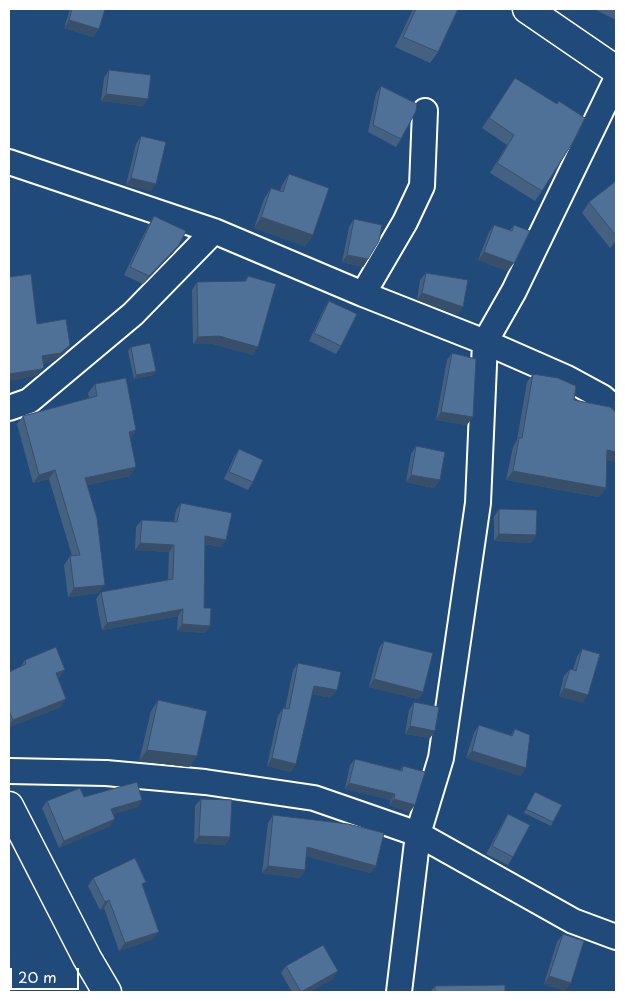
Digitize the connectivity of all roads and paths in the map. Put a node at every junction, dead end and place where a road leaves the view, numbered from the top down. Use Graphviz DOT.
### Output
graph roads {
  1 [pos="527,9"];
  2 [pos="616,70"];
  3 [pos="616,80"];
  4 [pos="425,111"];
  5 [pos="9,162"];
  6 [pos="214,231"];
  7 [pos="363,294"];
  8 [pos="485,342"];
  9 [pos="9,408"];
  10 [pos="616,409"];
  11 [pos="9,771"];
  12 [pos="9,806"];
  13 [pos="418,834"];
  14 [pos="616,937"];
  15 [pos="107,992"];
  16 [pos="399,992"];
  1 -- 2 [label="main road"];
  3 -- 8 [label="street"];
  4 -- 7 [label="street"];
  5 -- 6 [label="street"];
  6 -- 7 [label="street"];
  6 -- 9 [label="street"];
  7 -- 8 [label="street"];
  8 -- 10 [label="street"];
  8 -- 13 [label="street"];
  11 -- 13 [label="street"];
  12 -- 15 [label="main road"];
  13 -- 14 [label="street"];
  13 -- 16 [label="street"];
}
